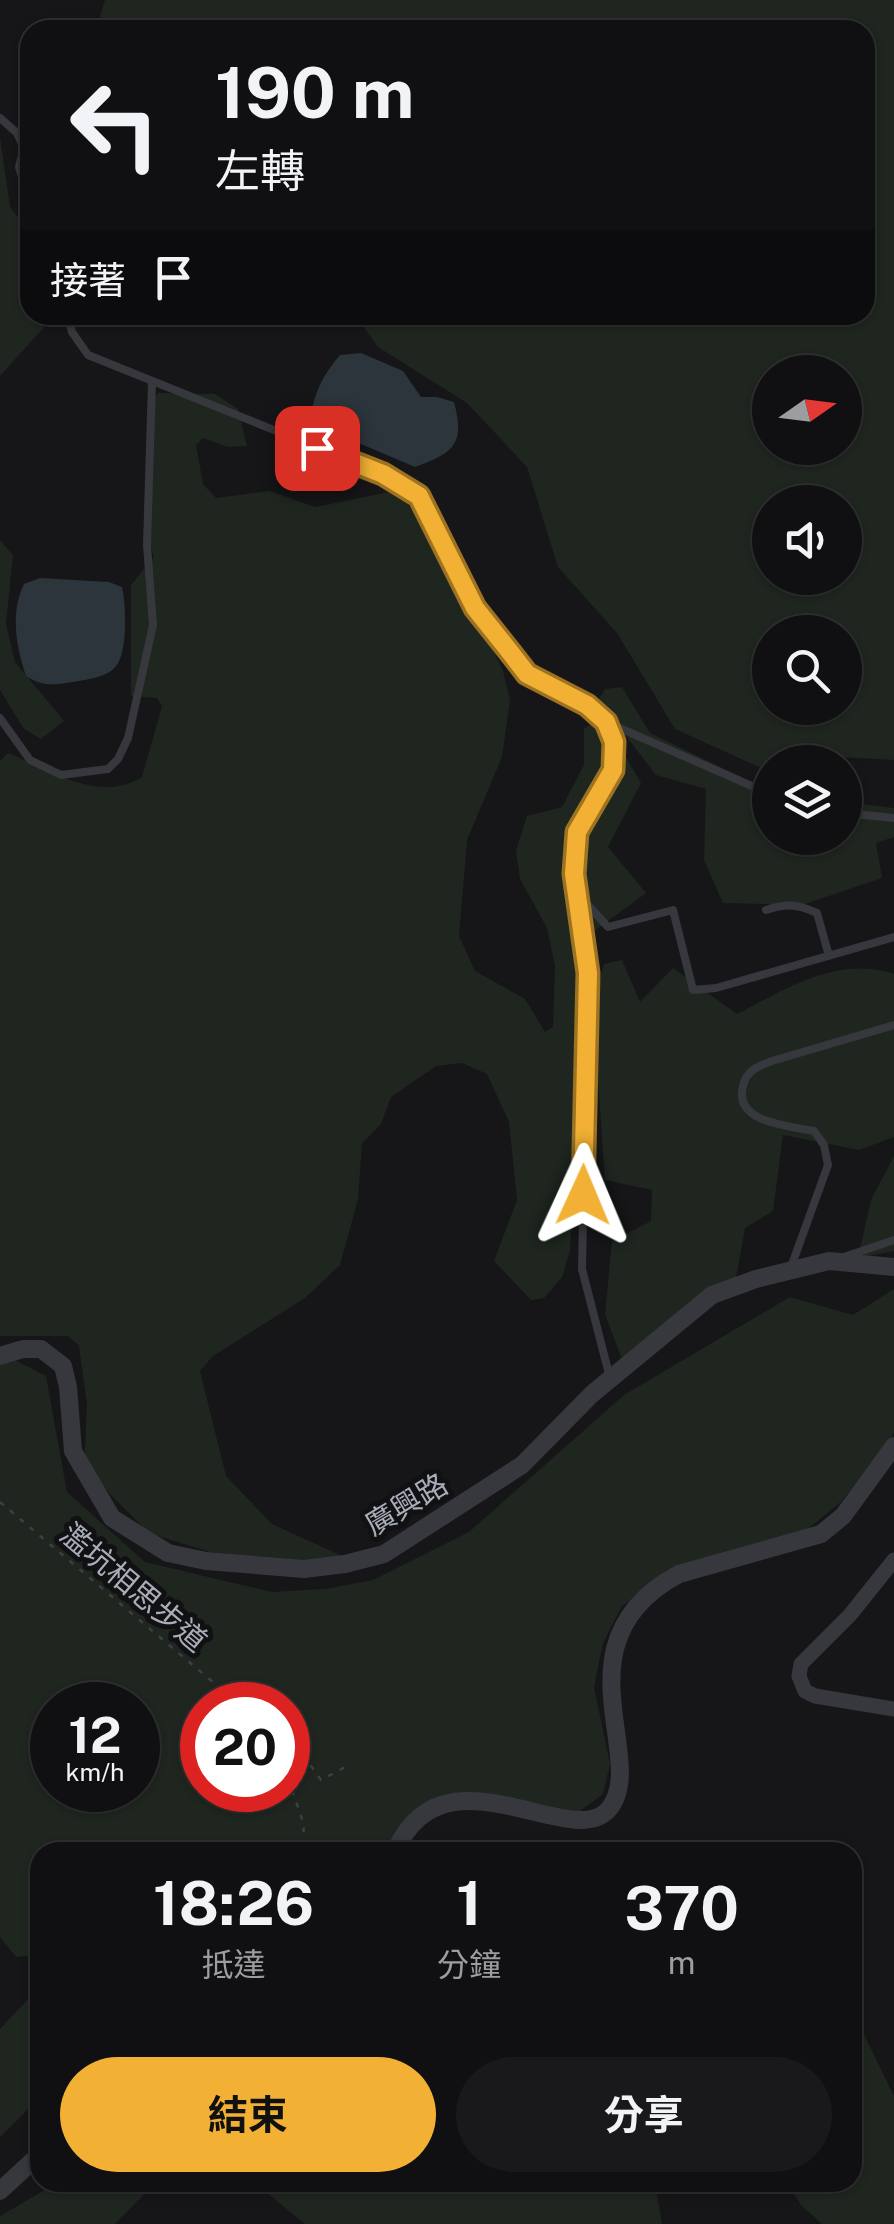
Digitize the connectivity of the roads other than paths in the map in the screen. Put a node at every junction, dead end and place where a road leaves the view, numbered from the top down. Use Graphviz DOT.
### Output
graph roads {
  1 [pos="0,118"];
  2 [pos="20,139"];
  3 [pos="70,325"];
  4 [pos="152,382"];
  5 [pos="0,718"];
  6 [pos="606,722"];
  7 [pos="752,786"];
  8 [pos="862,815"];
  9 [pos="894,818"];
  10 [pos="576,892"];
  11 [pos="766,910"];
  12 [pos="894,937"];
  13 [pos="829,956"];
  14 [pos="894,1025"];
  15 [pos="894,1240"];
  16 [pos="835,1261"];
  17 [pos="894,1267"];
  18 [pos="790,1270"];
  19 [pos="0,1356"];
  20 [pos="610,1378"];
  21 [pos="894,1446"];
  22 [pos="894,1560"];
  23 [pos="894,1709"];
  24 [pos="400,1842"];
  25 [pos="30,2163"];
  26 [pos="0,2191"];
  1 -- 2 [label="lane"];
  3 -- 4 [label="lane"];
  4 -- 5 [label="lane"];
  4 -- 6 [label="lane"];
  6 -- 7 [label="lane"];
  6 -- 10 [label="lane"];
  8 -- 9 [label="lane"];
  10 -- 13 [label="lane"];
  10 -- 20 [label="lane"];
  11 -- 13 [label="lane"];
  12 -- 13 [label="lane"];
  14 -- 18 [label="lane"];
  15 -- 16 [label="lane"];
  16 -- 17 [label="street, 廣興路"];
  16 -- 18 [label="street, 廣興路"];
  18 -- 20 [label="street, 廣興路"];
  19 -- 20 [label="street, 廣興路"];
  21 -- 24 [label="street"];
  22 -- 23 [label="street"];
  25 -- 26 [label="street"];
}
